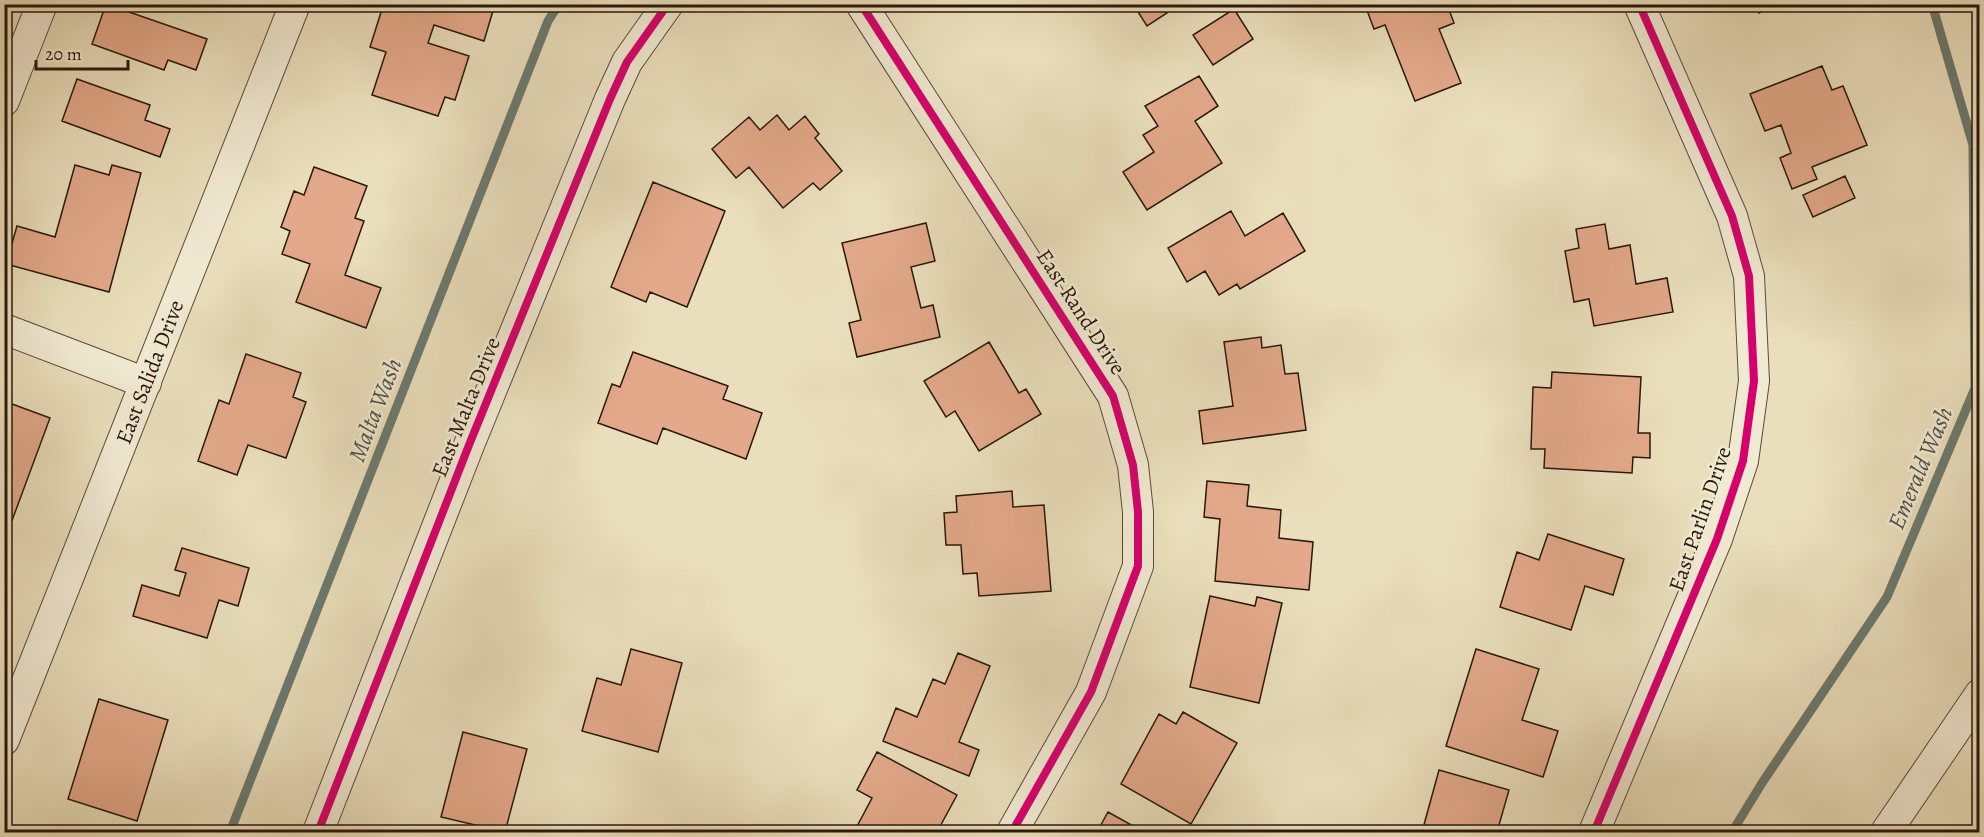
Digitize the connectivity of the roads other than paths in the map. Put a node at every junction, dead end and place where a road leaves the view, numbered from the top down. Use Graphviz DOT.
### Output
graph roads {
  1 [pos="42,4"];
  2 [pos="295,4"];
  3 [pos="668,4"];
  4 [pos="861,4"];
  5 [pos="1639,4"];
  6 [pos="4,100"];
  7 [pos="4,329"];
  8 [pos="146,383"];
  9 [pos="1980,694"];
  10 [pos="4,740"];
  11 [pos="318,832"];
  12 [pos="1012,832"];
  13 [pos="1594,832"];
  14 [pos="1886,832"];
  1 -- 6 [label="street"];
  2 -- 8 [label="street, East Salida Drive"];
  3 -- 11 [label="street, East Malta Drive"];
  4 -- 12 [label="street, East Rand Drive"];
  5 -- 13 [label="street, East Parlin Drive"];
  7 -- 8 [label="street"];
  8 -- 10 [label="street, East Salida Drive"];
  9 -- 14 [label="street"];
}
